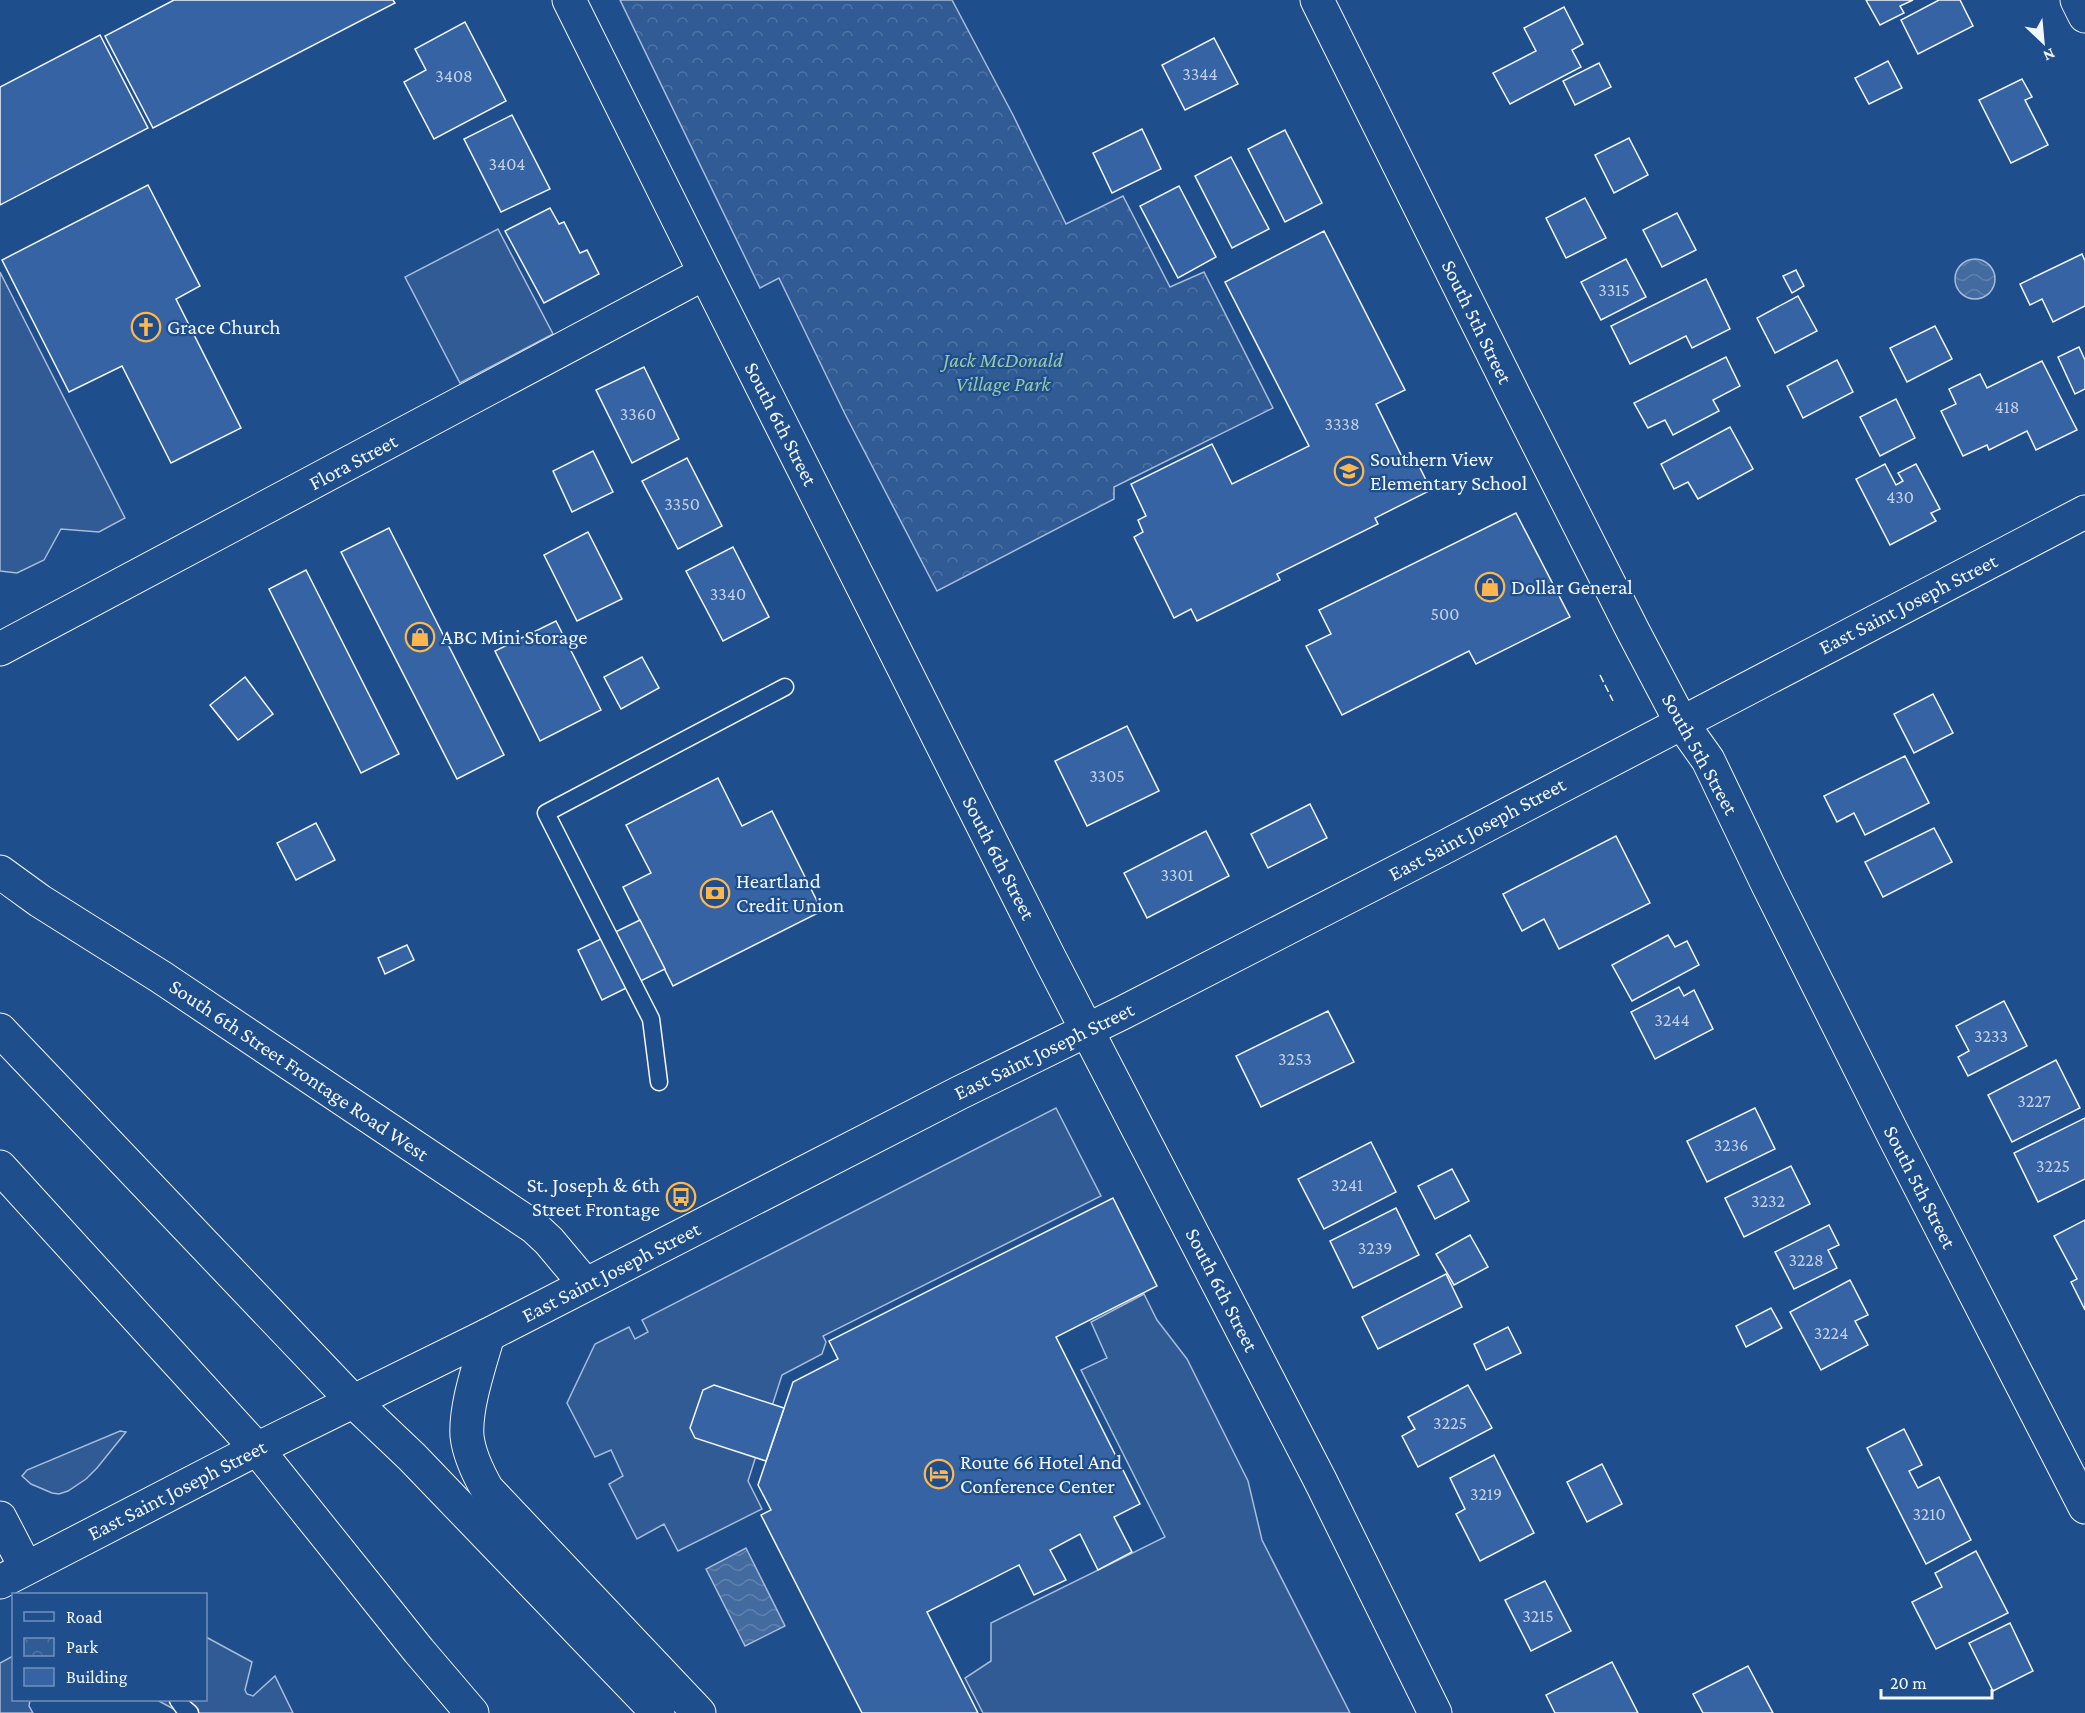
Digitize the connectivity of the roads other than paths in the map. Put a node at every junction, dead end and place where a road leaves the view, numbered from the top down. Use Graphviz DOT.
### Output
graph roads {
  1 [pos="569,0"];
  2 [pos="1317,0"];
  3 [pos="2077,0"];
  4 [pos="2085,16"];
  5 [pos="705,273"];
  6 [pos="2085,512"];
  7 [pos="0,650"];
  8 [pos="786,687"];
  9 [pos="1681,722"];
  10 [pos="0,872"];
  11 [pos="0,1030"];
  12 [pos="1087,1030"];
  13 [pos="658,1082"];
  14 [pos="0,1167"];
  15 [pos="585,1284"];
  16 [pos="488,1335"];
  17 [pos="353,1401"];
  18 [pos="257,1449"];
  19 [pos="2085,1507"];
  20 [pos="0,1518"];
  21 [pos="13,1576"];
  22 [pos="419,1651"];
  23 [pos="179,1701"];
  24 [pos="190,1713"];
  25 [pos="455,1713"];
  26 [pos="472,1713"];
  27 [pos="658,1713"];
  28 [pos="699,1713"];
  29 [pos="1435,1713"];
  1 -- 5 [label="street, South 6th Street"];
  2 -- 9 [label="street, South 5th Street"];
  3 -- 4 [label="street"];
  5 -- 7 [label="street, Flora Street"];
  5 -- 12 [label="street, South 6th Street"];
  6 -- 9 [label="street, East Saint Joseph Street"];
  8 -- 13 [label="lane"];
  9 -- 12 [label="street, East Saint Joseph Street"];
  9 -- 19 [label="street, South 5th Street"];
  10 -- 15 [label="street, South 6th Street Frontage Road West"];
  11 -- 17 [label="street"];
  12 -- 15 [label="street, East Saint Joseph Street"];
  12 -- 29 [label="street, South 6th Street"];
  14 -- 18 [label="street"];
  15 -- 16 [label="street, East Saint Joseph Street"];
  16 -- 17 [label="street, East Saint Joseph Street"];
  16 -- 28 [label="street"];
  17 -- 18 [label="street, East Saint Joseph Street"];
  17 -- 27 [label="street"];
  18 -- 21 [label="street, East Saint Joseph Street"];
  18 -- 22 [label="street"];
  20 -- 21 [label="street"];
  22 -- 25 [label="street"];
  22 -- 26 [label="street"];
  23 -- 24 [label="lane"];
}
